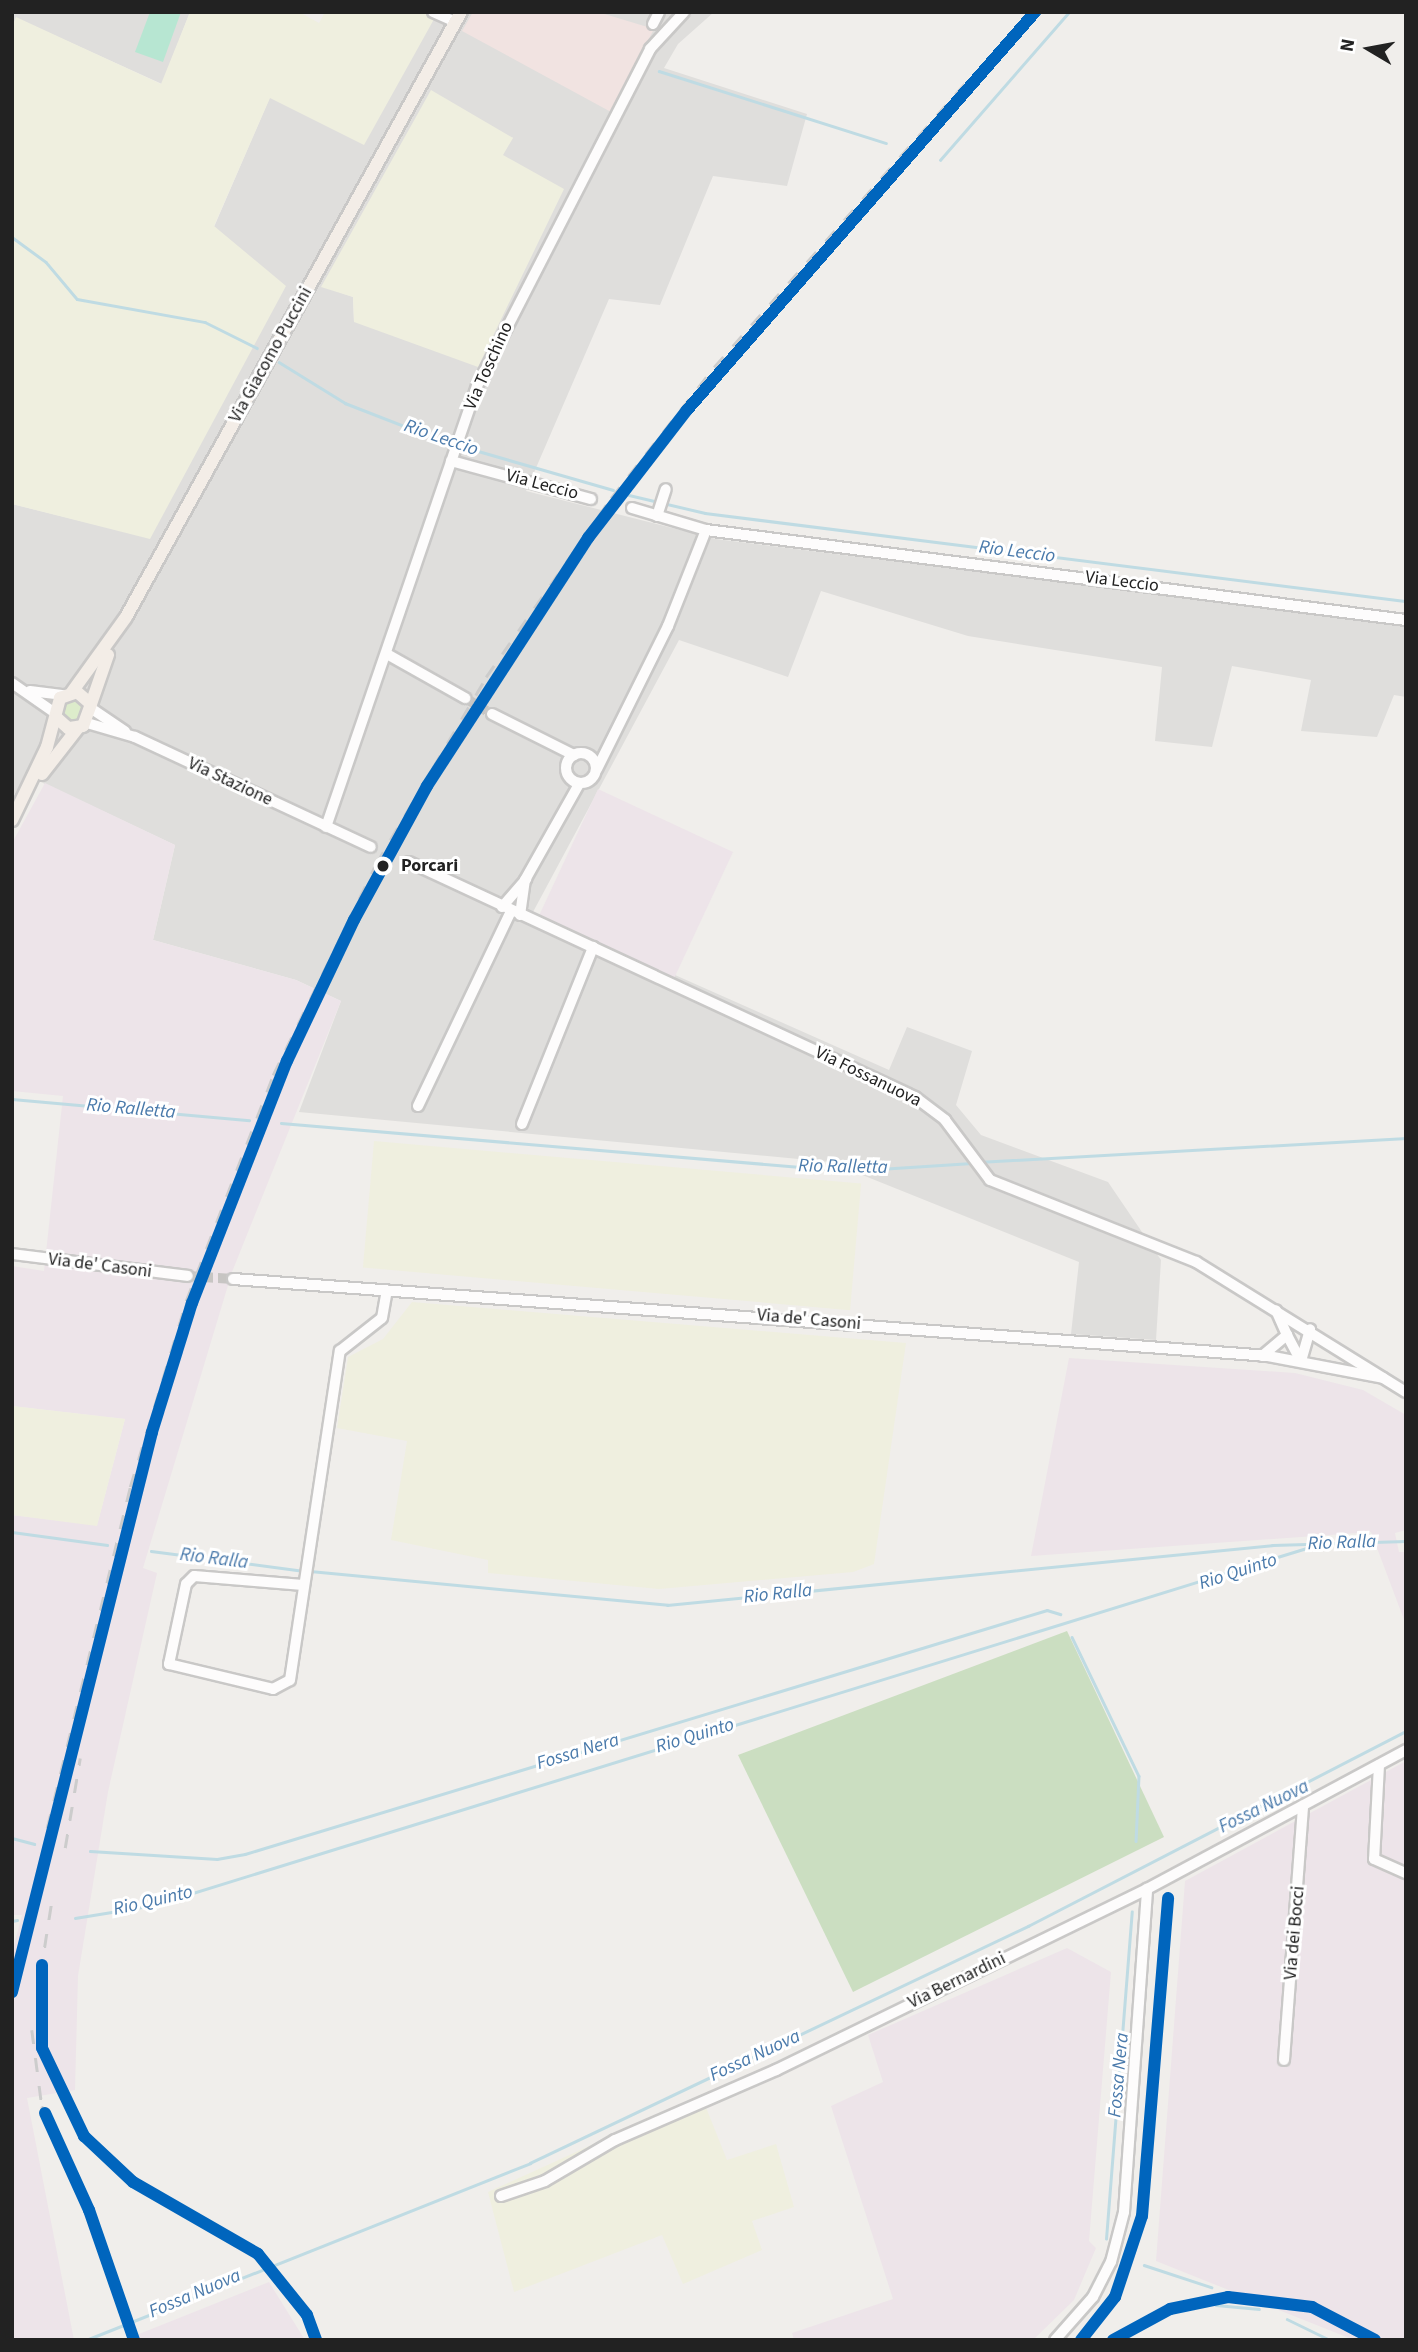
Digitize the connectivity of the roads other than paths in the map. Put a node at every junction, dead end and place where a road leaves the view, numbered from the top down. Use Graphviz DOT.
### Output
graph roads {
  1 [pos="433,12"];
  2 [pos="659,12"];
  3 [pos="684,12"];
  4 [pos="458,17"];
  5 [pos="653,24"];
  6 [pos="451,461"];
  7 [pos="665,492"];
  8 [pos="591,499"];
  9 [pos="632,508"];
  10 [pos="657,516"];
  11 [pos="706,530"];
  12 [pos="126,617"];
  13 [pos="1406,620"];
  14 [pos="387,653"];
  15 [pos="12,683"];
  16 [pos="29,691"];
  17 [pos="68,693"];
  18 [pos="465,698"];
  19 [pos="91,706"];
  20 [pos="492,714"];
  21 [pos="56,715"];
  22 [pos="82,726"];
  23 [pos="612,736"];
  24 [pos="135,737"];
  25 [pos="547,746"];
  26 [pos="574,755"];
  27 [pos="590,756"];
  28 [pos="597,769"];
  29 [pos="567,774"];
  30 [pos="579,784"];
  31 [pos="561,811"];
  32 [pos="14,816"];
  33 [pos="326,827"];
  34 [pos="371,847"];
  35 [pos="409,862"];
  36 [pos="526,879"];
  37 [pos="511,911"];
  38 [pos="593,947"];
  39 [pos="418,1106"];
  40 [pos="522,1124"];
  41 [pos="12,1254"];
  42 [pos="188,1276"];
  43 [pos="233,1279"];
  44 [pos="387,1290"];
  45 [pos="1271,1304"];
  46 [pos="1310,1329"];
  47 [pos="1287,1335"];
  48 [pos="1262,1356"];
  49 [pos="1301,1361"];
  50 [pos="1382,1378"];
  51 [pos="1406,1392"];
  52 [pos="303,1583"];
  53 [pos="1406,1750"];
  54 [pos="1379,1765"];
  55 [pos="1303,1806"];
  56 [pos="1406,1873"];
  57 [pos="1147,1889"];
  58 [pos="1283,2060"];
  59 [pos="501,2196"];
  60 [pos="1055,2340"];
  1 -- 4 [label="street"];
  2 -- 5 [label="street"];
  3 -- 6 [label="street, Via Toschino"];
  4 -- 12 [label="main road, Via Giacomo Puccini"];
  6 -- 8 [label="street, Via Leccio"];
  6 -- 14 [label="street, Via Toschino"];
  7 -- 10 [label="street"];
  9 -- 10 [label="street, Via Leccio"];
  10 -- 11 [label="street, Via Leccio"];
  11 -- 13 [label="street, Via Leccio"];
  11 -- 23 [label="street"];
  12 -- 17 [label="main road, Via Giacomo Puccini"];
  12 -- 19 [label="main road"];
  14 -- 18 [label="street"];
  14 -- 33 [label="street, Via Toschino"];
  15 -- 16 [label="street"];
  16 -- 17 [label="street"];
  16 -- 21 [label="street"];
  17 -- 19 [label="main road"];
  17 -- 21 [label="main road, Via Giacomo Puccini"];
  19 -- 22 [label="main road"];
  19 -- 24 [label="street"];
  20 -- 25 [label="street"];
  21 -- 22 [label="main road"];
  21 -- 32 [label="main road"];
  22 -- 24 [label="street, Via Stazione"];
  22 -- 32 [label="main road"];
  23 -- 27 [label="street"];
  23 -- 28 [label="street"];
  24 -- 33 [label="street, Via Stazione"];
  25 -- 26 [label="street"];
  25 -- 29 [label="street"];
  26 -- 27 [label="street"];
  26 -- 29 [label="street"];
  27 -- 28 [label="street"];
  28 -- 30 [label="street"];
  29 -- 30 [label="street"];
  29 -- 31 [label="street"];
  30 -- 31 [label="street"];
  31 -- 36 [label="street"];
  33 -- 34 [label="street, Via Stazione"];
  35 -- 37 [label="street, Via Fossanuova"];
  36 -- 37 [label="street"];
  36 -- 37 [label="street"];
  37 -- 38 [label="street, Via Fossanuova"];
  37 -- 39 [label="street"];
  38 -- 40 [label="street"];
  38 -- 45 [label="street, Via Fossanuova"];
  41 -- 42 [label="street, Via de' Casoni"];
  43 -- 44 [label="street, Via de' Casoni"];
  44 -- 48 [label="street, Via de' Casoni"];
  44 -- 52 [label="street"];
  45 -- 46 [label="street, Via Fossanuova"];
  45 -- 47 [label="street"];
  46 -- 49 [label="street"];
  46 -- 50 [label="street, Via Fossanuova"];
  47 -- 48 [label="street"];
  47 -- 49 [label="street"];
  48 -- 49 [label="street, Via de' Casoni"];
  49 -- 50 [label="street, Via de' Casoni"];
  50 -- 51 [label="street, Via Fossanuova"];
  52 -- 52 [label="street"];
  53 -- 54 [label="street, Via Bernardini"];
  54 -- 55 [label="street, Via Bernardini"];
  54 -- 56 [label="street"];
  55 -- 57 [label="street, Via Bernardini"];
  55 -- 58 [label="street, Via dei Bocci"];
  57 -- 59 [label="street, Via Bernardini"];
  57 -- 60 [label="street"];
}
